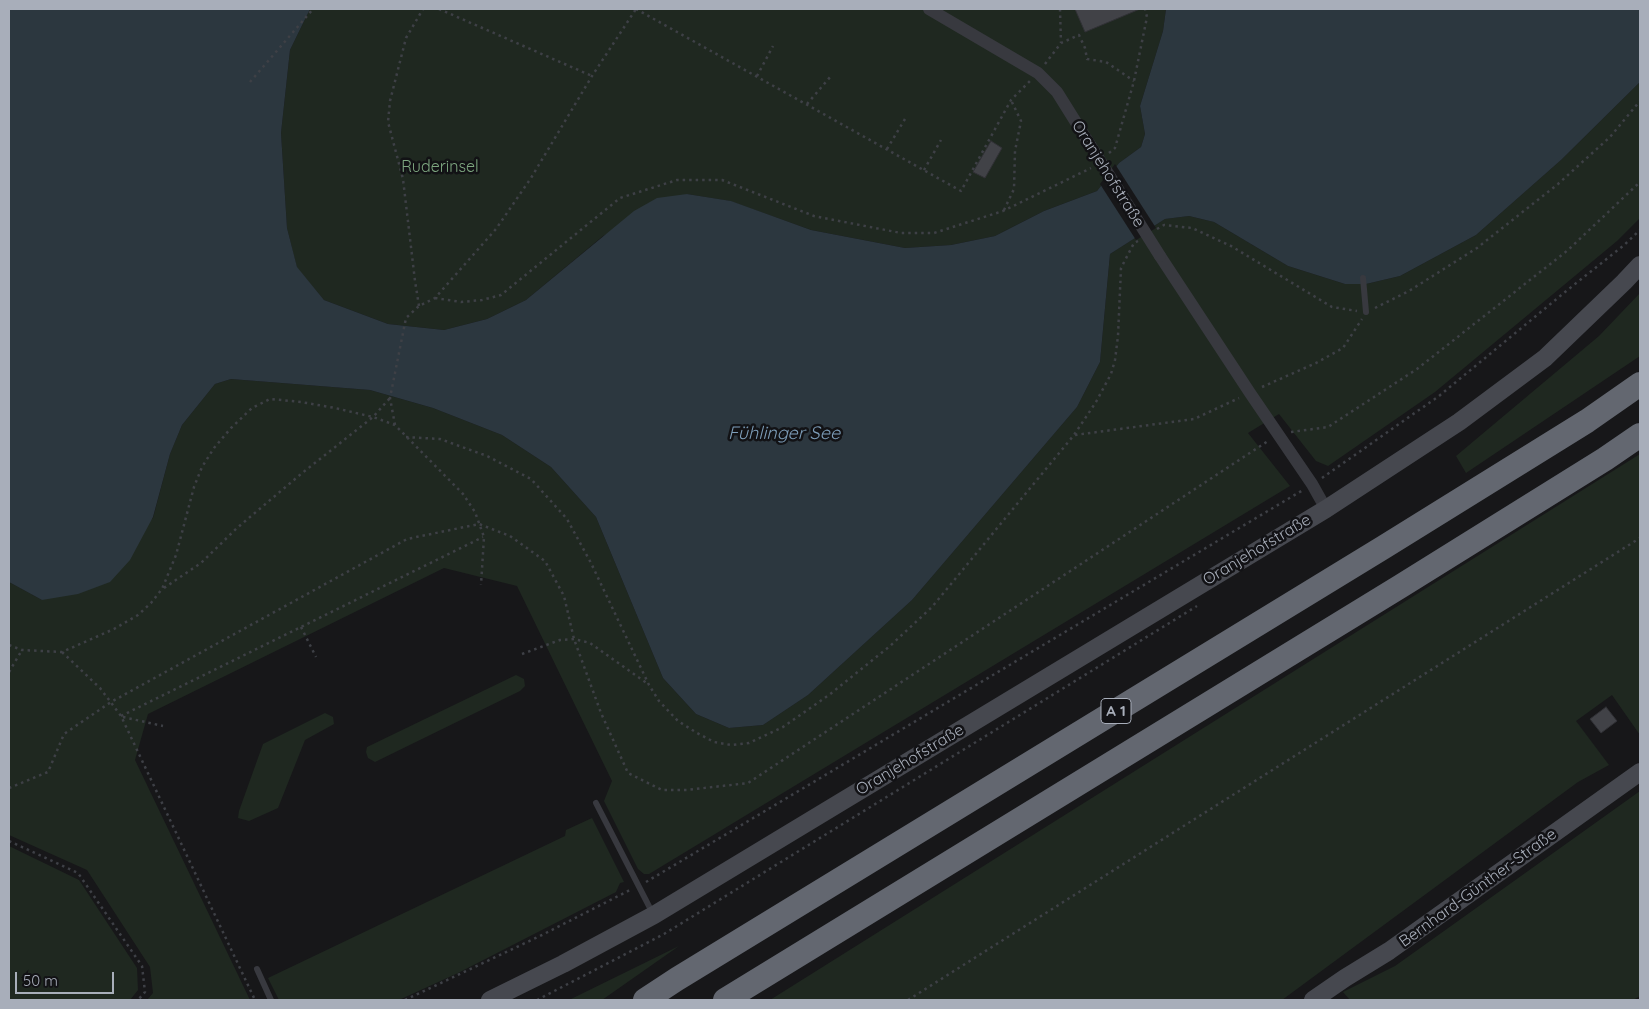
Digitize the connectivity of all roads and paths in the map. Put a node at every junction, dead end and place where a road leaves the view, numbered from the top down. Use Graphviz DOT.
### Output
graph roads {
  1 [pos="313,9"];
  2 [pos="423,9"];
  3 [pos="439,9"];
  4 [pos="929,9"];
  5 [pos="1060,9"];
  6 [pos="1145,9"];
  7 [pos="1062,43"];
  8 [pos="773,46"];
  9 [pos="1038,73"];
  10 [pos="592,76"];
  11 [pos="757,76"];
  12 [pos="831,76"];
  13 [pos="250,82"];
  14 [pos="1011,100"];
  15 [pos="1640,101"];
  16 [pos="807,104"];
  17 [pos="905,119"];
  18 [pos="941,140"];
  19 [pos="887,149"];
  20 [pos="924,170"];
  21 [pos="1640,182"];
  22 [pos="1156,230"];
  23 [pos="1640,230"];
  24 [pos="1142,239"];
  25 [pos="1640,265"];
  26 [pos="1363,278"];
  27 [pos="435,298"];
  28 [pos="419,306"];
  29 [pos="1366,312"];
  30 [pos="1640,384"];
  31 [pos="1250,393"];
  32 [pos="390,398"];
  33 [pos="373,416"];
  34 [pos="395,425"];
  35 [pos="1278,434"];
  36 [pos="1074,435"];
  37 [pos="1640,435"];
  38 [pos="406,437"];
  39 [pos="1640,440"];
  40 [pos="1605,459"];
  41 [pos="1312,484"];
  42 [pos="1326,509"];
  43 [pos="479,524"];
  44 [pos="484,537"];
  45 [pos="1640,538"];
  46 [pos="480,585"];
  47 [pos="162,589"];
  48 [pos="301,627"];
  49 [pos="574,639"];
  50 [pos="9,645"];
  51 [pos="22,650"];
  52 [pos="62,652"];
  53 [pos="522,654"];
  54 [pos="316,657"];
  55 [pos="9,672"];
  56 [pos="649,685"];
  57 [pos="111,702"];
  58 [pos="121,716"];
  59 [pos="163,726"];
  60 [pos="1640,772"];
  61 [pos="9,788"];
  62 [pos="596,803"];
  63 [pos="9,841"];
  64 [pos="639,886"];
  65 [pos="654,915"];
  66 [pos="257,969"];
  67 [pos="138,1000"];
  68 [pos="255,1000"];
  69 [pos="271,1000"];
  70 [pos="405,1000"];
  71 [pos="490,1000"];
  72 [pos="645,1000"];
  73 [pos="726,1000"];
  74 [pos="908,1000"];
  75 [pos="1313,1000"];
  1 -- 13 [label="path"];
  2 -- 28 [label="path"];
  3 -- 10 [label="path"];
  4 -- 9 [label="street, Oranjehofstraße"];
  5 -- 7 [label="path"];
  6 -- 7 [label="path"];
  7 -- 9 [label="path"];
  8 -- 11 [label="path"];
  9 -- 14 [label="path"];
  9 -- 31 [label="street, Oranjehofstraße, bridge"];
  10 -- 11 [label="path"];
  10 -- 27 [label="path"];
  11 -- 16 [label="path"];
  12 -- 16 [label="path"];
  14 -- 20 [label="path"];
  14 -- 27 [label="path"];
  15 -- 29 [label="path"];
  16 -- 19 [label="path"];
  17 -- 19 [label="path"];
  18 -- 20 [label="path"];
  19 -- 20 [label="path"];
  21 -- 35 [label="path"];
  22 -- 29 [label="path"];
  23 -- 41 [label="path"];
  24 -- 36 [label="path"];
  25 -- 42 [label="street, Oranjehofstraße"];
  26 -- 29 [label="lane"];
  27 -- 28 [label="path"];
  28 -- 32 [label="path"];
  29 -- 31 [label="path"];
  30 -- 72 [label="highway, A 1"];
  31 -- 35 [label="street, Oranjehofstraße"];
  31 -- 36 [label="path"];
  32 -- 33 [label="path"];
  32 -- 34 [label="path"];
  33 -- 34 [label="path"];
  33 -- 47 [label="path"];
  33 -- 47 [label="path"];
  34 -- 38 [label="path"];
  35 -- 41 [label="street, Oranjehofstraße"];
  35 -- 49 [label="path"];
  36 -- 56 [label="path"];
  37 -- 40 [label="highway, A 1"];
  38 -- 43 [label="path"];
  38 -- 56 [label="path"];
  39 -- 40 [label="highway"];
  40 -- 73 [label="highway, A 1"];
  41 -- 42 [label="street, Oranjehofstraße"];
  41 -- 64 [label="path"];
  42 -- 65 [label="street, Oranjehofstraße"];
  43 -- 44 [label="path"];
  43 -- 49 [label="path"];
  43 -- 57 [label="path"];
  44 -- 46 [label="path"];
  44 -- 48 [label="path"];
  45 -- 74 [label="path"];
  47 -- 52 [label="path"];
  48 -- 54 [label="path"];
  48 -- 58 [label="path"];
  49 -- 53 [label="path"];
  49 -- 56 [label="path"];
  50 -- 51 [label="path"];
  51 -- 52 [label="path"];
  51 -- 55 [label="path"];
  52 -- 57 [label="path"];
  57 -- 58 [label="path"];
  57 -- 61 [label="path"];
  58 -- 59 [label="path"];
  58 -- 68 [label="path"];
  60 -- 75 [label="street, Bernhard-Günther-Straße"];
  62 -- 64 [label="lane"];
  63 -- 67 [label="path"];
  64 -- 65 [label="lane"];
  64 -- 70 [label="path"];
  65 -- 71 [label="street, Oranjehofstraße"];
  66 -- 69 [label="lane"];
}
